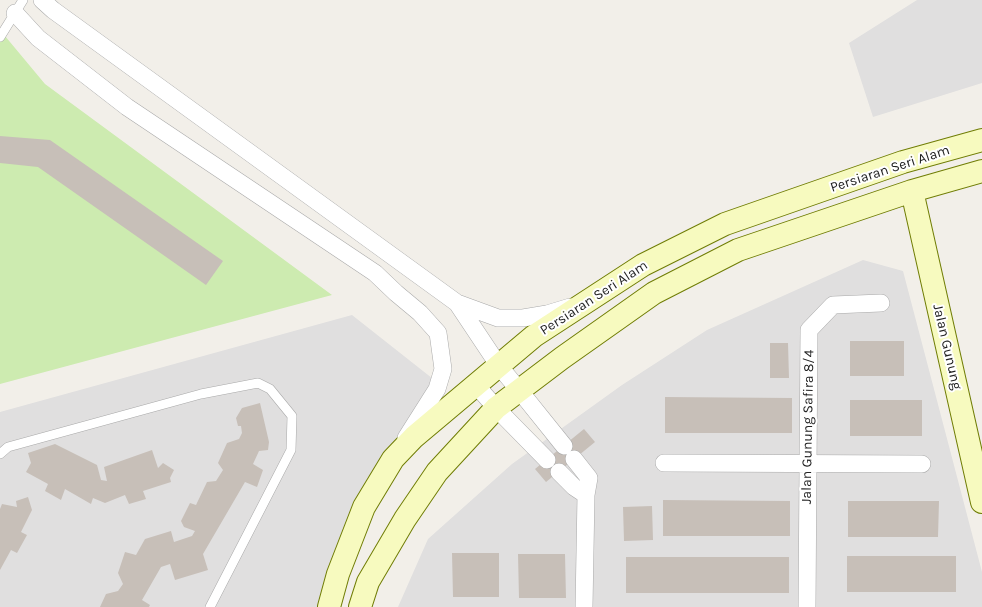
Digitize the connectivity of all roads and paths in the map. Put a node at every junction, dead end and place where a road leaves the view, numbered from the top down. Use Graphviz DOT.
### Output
graph roads {
  1 [pos="42,0"];
  2 [pos="19,6"];
  3 [pos="0,37"];
  4 [pos="982,140"];
  5 [pos="982,171"];
  6 [pos="912,191"];
  7 [pos="586,302"];
  8 [pos="457,303"];
  9 [pos="881,303"];
  10 [pos="498,366"];
  11 [pos="476,385"];
  12 [pos="519,390"];
  13 [pos="496,408"];
  14 [pos="565,448"];
  15 [pos="0,454"];
  16 [pos="393,459"];
  17 [pos="549,462"];
  18 [pos="664,463"];
  19 [pos="808,463"];
  20 [pos="922,464"];
  21 [pos="586,495"];
  22 [pos="982,502"];
  23 [pos="210,607"];
  24 [pos="329,607"];
  25 [pos="360,607"];
  26 [pos="584,607"];
  27 [pos="807,607"];
  1 -- 8 [label="street"];
  2 -- 3 [label="lane"];
  2 -- 16 [label="street"];
  4 -- 7 [label="main road, Persiaran Seri Alam"];
  5 -- 6 [label="main road, Persiaran Seri Alam"];
  6 -- 12 [label="main road, Persiaran Seri Alam"];
  6 -- 22 [label="main road, Jalan Gunung"];
  7 -- 8 [label="street"];
  7 -- 10 [label="main road, Persiaran Seri Alam"];
  8 -- 10 [label="street"];
  9 -- 19 [label="street, Jalan Gunung Safira 8/4"];
  10 -- 11 [label="main road, Persiaran Seri Alam"];
  10 -- 12 [label="street"];
  11 -- 13 [label="street"];
  11 -- 16 [label="main road, Persiaran Seri Alam"];
  12 -- 13 [label="main road, Persiaran Seri Alam"];
  12 -- 14 [label="street"];
  13 -- 17 [label="street"];
  13 -- 25 [label="main road, Persiaran Seri Alam"];
  14 -- 17 [label="street"];
  14 -- 21 [label="street"];
  15 -- 23 [label="lane"];
  16 -- 24 [label="main road, Persiaran Seri Alam"];
  17 -- 21 [label="street"];
  18 -- 19 [label="street"];
  19 -- 20 [label="street"];
  19 -- 27 [label="street, Jalan Gunung Safira 8/4"];
  21 -- 26 [label="street"];
}
